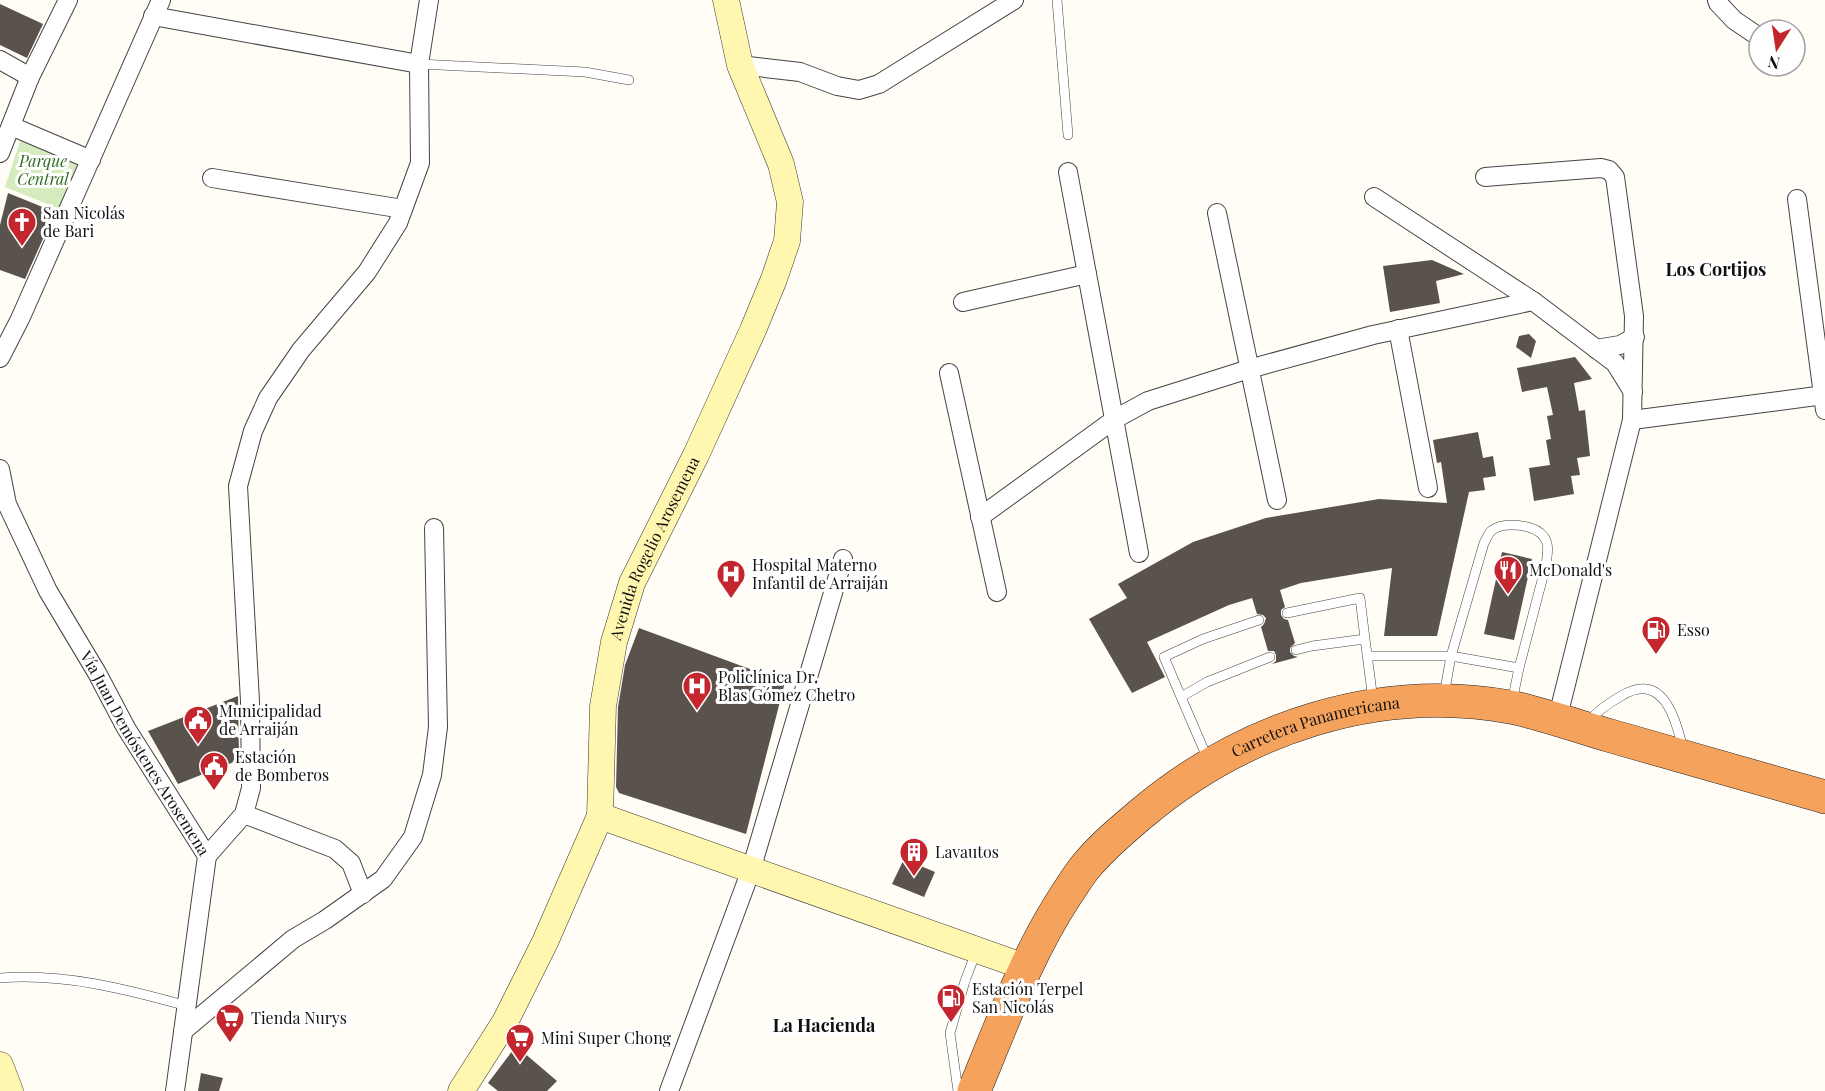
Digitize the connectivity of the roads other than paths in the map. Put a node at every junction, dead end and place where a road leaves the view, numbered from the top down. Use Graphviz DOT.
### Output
graph roads {
  1 [pos="68,0"];
  2 [pos="429,0"];
  3 [pos="726,0"];
  4 [pos="1014,0"];
  5 [pos="1057,0"];
  6 [pos="1717,0"];
  7 [pos="157,8"];
  8 [pos="1747,29"];
  9 [pos="0,60"];
  10 [pos="419,64"];
  11 [pos="740,65"];
  12 [pos="30,77"];
  13 [pos="629,80"];
  14 [pos="11,126"];
  15 [pos="1068,135"];
  16 [pos="0,153"];
  17 [pos="91,160"];
  18 [pos="1068,172"];
  19 [pos="1485,177"];
  20 [pos="212,178"];
  21 [pos="1374,197"];
  22 [pos="1797,200"];
  23 [pos="403,209"];
  24 [pos="1218,213"];
  25 [pos="1087,274"];
  26 [pos="1533,301"];
  27 [pos="963,302"];
  28 [pos="1398,329"];
  29 [pos="1635,337"];
  30 [pos="1596,349"];
  31 [pos="0,358"];
  32 [pos="1249,369"];
  33 [pos="949,373"];
  34 [pos="1633,392"];
  35 [pos="1824,400"];
  36 [pos="1115,419"];
  37 [pos="1632,420"];
  38 [pos="0,469"];
  39 [pos="1428,488"];
  40 [pos="1278,500"];
  41 [pos="980,517"];
  42 [pos="434,528"];
  43 [pos="1139,553"];
  44 [pos="843,559"];
  45 [pos="997,592"];
  46 [pos="1287,613"];
  47 [pos="1259,620"];
  48 [pos="1365,639"];
  49 [pos="1296,650"];
  50 [pos="1368,656"];
  51 [pos="1451,656"];
  52 [pos="1270,657"];
  53 [pos="1519,668"];
  54 [pos="1181,697"];
  55 [pos="1443,700"];
  56 [pos="1373,705"];
  57 [pos="1511,707"];
  58 [pos="1570,724"];
  59 [pos="1685,758"];
  60 [pos="1209,764"];
  61 [pos="1825,797"];
  62 [pos="244,814"];
  63 [pos="600,816"];
  64 [pos="207,856"];
  65 [pos="751,870"];
  66 [pos="363,894"];
  67 [pos="976,950"];
  68 [pos="1025,967"];
  69 [pos="0,978"];
  70 [pos="187,1006"];
  71 [pos="183,1032"];
  72 [pos="0,1065"];
  73 [pos="10,1091"];
  74 [pos="175,1091"];
  75 [pos="461,1091"];
  76 [pos="669,1091"];
  77 [pos="958,1091"];
  78 [pos="974,1091"];
  1 -- 12 [label="street"];
  2 -- 10 [label="street"];
  3 -- 11 [label="street, Avenida Rogelio Arosemena"];
  4 -- 11 [label="street"];
  5 -- 15 [label="lane"];
  6 -- 8 [label="street"];
  7 -- 10 [label="street"];
  7 -- 17 [label="street"];
  9 -- 12 [label="street"];
  10 -- 13 [label="lane"];
  10 -- 23 [label="street"];
  11 -- 63 [label="street, Avenida Rogelio Arosemena"];
  12 -- 14 [label="street"];
  14 -- 16 [label="street"];
  14 -- 17 [label="street"];
  17 -- 31 [label="street"];
  18 -- 25 [label="street"];
  19 -- 29 [label="street"];
  20 -- 23 [label="street"];
  21 -- 26 [label="street"];
  22 -- 35 [label="street"];
  23 -- 62 [label="street"];
  24 -- 32 [label="street"];
  25 -- 27 [label="street"];
  25 -- 36 [label="street"];
  26 -- 28 [label="street"];
  26 -- 30 [label="street"];
  28 -- 32 [label="street"];
  28 -- 39 [label="street"];
  29 -- 30 [label="street"];
  29 -- 34 [label="street"];
  30 -- 34 [label="street"];
  32 -- 36 [label="street"];
  32 -- 40 [label="street"];
  33 -- 41 [label="street"];
  34 -- 37 [label="street"];
  35 -- 37 [label="street"];
  36 -- 41 [label="street"];
  36 -- 43 [label="street"];
  37 -- 58 [label="street"];
  38 -- 64 [label="street, Vía Juan Demóstenes Arosemena"];
  41 -- 45 [label="street"];
  42 -- 66 [label="street"];
  44 -- 65 [label="street"];
  46 -- 48 [label="lane"];
  47 -- 54 [label="lane"];
  48 -- 49 [label="lane"];
  48 -- 50 [label="lane"];
  50 -- 51 [label="lane"];
  50 -- 56 [label="lane"];
  51 -- 53 [label="lane"];
  51 -- 53 [label="lane"];
  51 -- 55 [label="lane"];
  52 -- 54 [label="lane"];
  53 -- 57 [label="lane"];
  54 -- 60 [label="lane"];
  55 -- 56 [label="highway, Carretera Panamericana"];
  55 -- 57 [label="highway, Carretera Panamericana"];
  56 -- 60 [label="highway, Carretera Panamericana"];
  57 -- 58 [label="highway, Carretera Panamericana"];
  58 -- 59 [label="highway, Carretera Panamericana"];
  58 -- 59 [label="lane"];
  59 -- 61 [label="highway, Carretera Panamericana"];
  60 -- 68 [label="highway, Carretera Panamericana"];
  62 -- 64 [label="street"];
  62 -- 66 [label="street"];
  63 -- 65 [label="street"];
  63 -- 75 [label="street, Avenida Rogelio Arosemena"];
  64 -- 70 [label="street, Vía Juan Demóstenes Arosemena"];
  65 -- 67 [label="street"];
  65 -- 76 [label="street"];
  66 -- 71 [label="street"];
  67 -- 68 [label="street"];
  67 -- 77 [label="lane"];
  68 -- 78 [label="highway, Carretera Panamericana"];
  69 -- 70 [label="lane"];
  70 -- 71 [label="street, Vía Juan Demóstenes Arosemena"];
  71 -- 74 [label="street, Vía Juan Demóstenes Arosemena"];
  72 -- 73 [label="street"];
}
